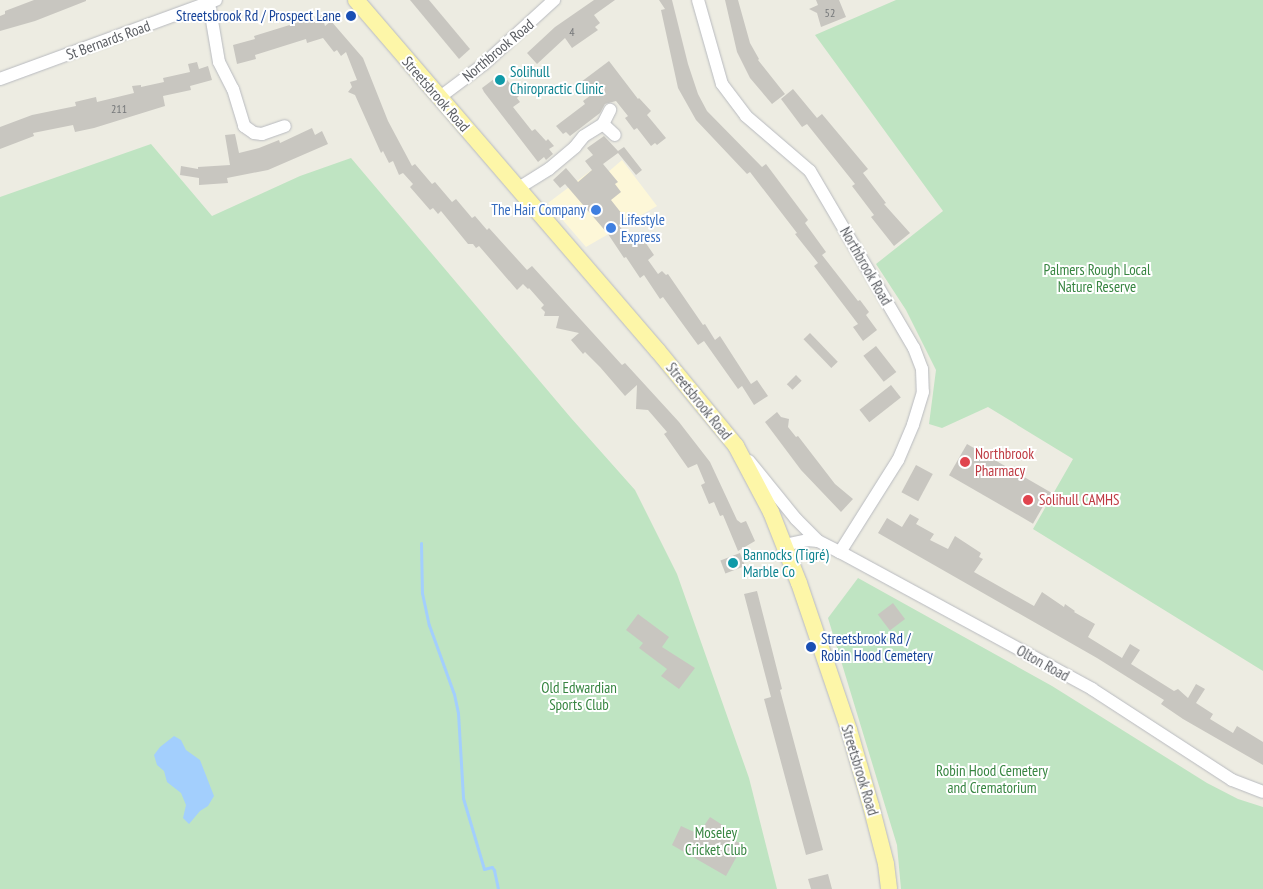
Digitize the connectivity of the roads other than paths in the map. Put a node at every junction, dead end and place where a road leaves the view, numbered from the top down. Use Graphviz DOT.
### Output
graph roads {
  1 [pos="356,0"];
  2 [pos="554,0"];
  3 [pos="698,0"];
  4 [pos="212,2"];
  5 [pos="0,80"];
  6 [pos="440,98"];
  7 [pos="610,110"];
  8 [pos="603,124"];
  9 [pos="284,126"];
  10 [pos="615,135"];
  11 [pos="518,188"];
  12 [pos="736,446"];
  13 [pos="818,541"];
  14 [pos="784,545"];
  15 [pos="840,552"];
  16 [pos="1263,792"];
  17 [pos="889,889"];
  1 -- 6 [label="main road, Streetsbrook Road"];
  2 -- 6 [label="street, Northbrook Road"];
  3 -- 15 [label="street, Northbrook Road"];
  4 -- 5 [label="street, St Bernards Road"];
  4 -- 9 [label="street"];
  6 -- 11 [label="main road, Streetsbrook Road"];
  7 -- 8 [label="street"];
  8 -- 10 [label="street"];
  8 -- 11 [label="street"];
  11 -- 12 [label="main road, Streetsbrook Road"];
  12 -- 13 [label="street, Olton Road"];
  12 -- 14 [label="main road, Streetsbrook Road"];
  13 -- 14 [label="street"];
  13 -- 15 [label="street, Olton Road"];
  14 -- 17 [label="main road, Streetsbrook Road"];
  15 -- 16 [label="street, Olton Road"];
}
